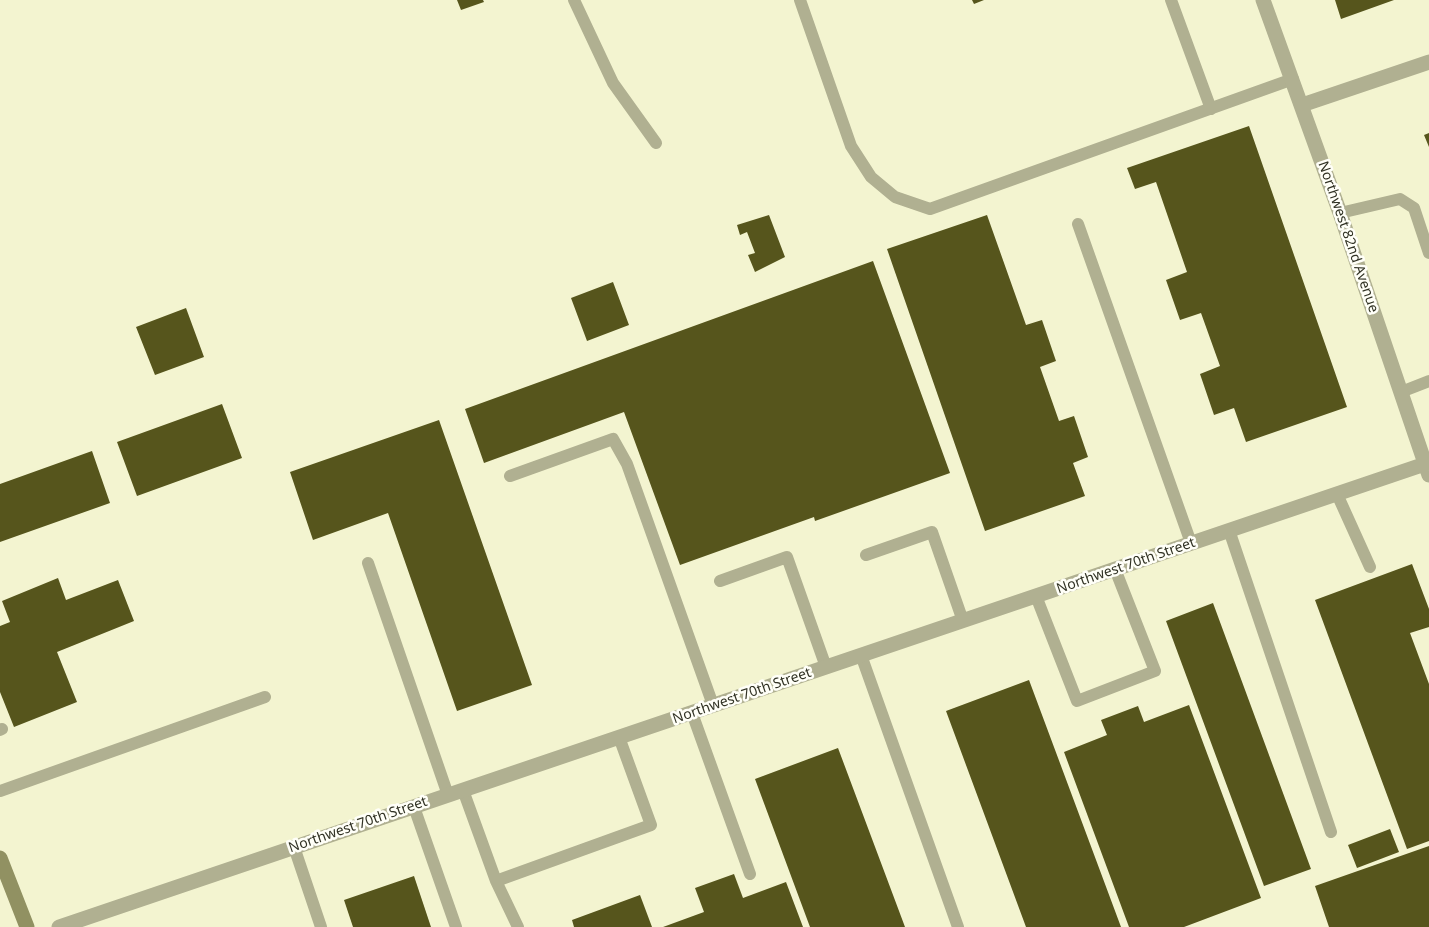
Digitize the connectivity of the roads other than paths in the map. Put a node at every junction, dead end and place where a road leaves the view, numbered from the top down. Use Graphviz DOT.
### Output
graph roads {
  1 [pos="574,0"];
  2 [pos="800,0"];
  3 [pos="1171,0"];
  4 [pos="1263,0"];
  5 [pos="1429,62"];
  6 [pos="1293,79"];
  7 [pos="1302,106"];
  8 [pos="1211,109"];
  9 [pos="656,143"];
  10 [pos="1340,212"];
  11 [pos="1078,224"];
  12 [pos="1429,253"];
  13 [pos="1429,381"];
  14 [pos="1401,392"];
  15 [pos="1427,470"];
  16 [pos="510,476"];
  17 [pos="1337,494"];
  18 [pos="1229,530"];
  19 [pos="1191,544"];
  20 [pos="866,555"];
  21 [pos="368,563"];
  22 [pos="1370,568"];
  23 [pos="1115,569"];
  24 [pos="720,581"];
  25 [pos="1036,596"];
  26 [pos="963,621"];
  27 [pos="861,656"];
  28 [pos="826,667"];
  29 [pos="265,697"];
  30 [pos="713,706"];
  31 [pos="692,713"];
  32 [pos="619,738"];
  33 [pos="0,790"];
  34 [pos="455,792"];
  35 [pos="414,807"];
  36 [pos="1331,832"];
  37 [pos="294,847"];
  38 [pos="0,858"];
  39 [pos="750,874"];
  40 [pos="496,882"];
  41 [pos="27,927"];
  42 [pos="59,927"];
  43 [pos="321,927"];
  44 [pos="456,927"];
  45 [pos="518,927"];
  46 [pos="958,927"];
  1 -- 9 [label="lane"];
  2 -- 8 [label="lane"];
  3 -- 8 [label="lane"];
  4 -- 6 [label="street, Northwest 82nd Avenue"];
  5 -- 7 [label="street"];
  6 -- 7 [label="street, Northwest 82nd Avenue"];
  6 -- 8 [label="lane"];
  7 -- 10 [label="street, Northwest 82nd Avenue"];
  10 -- 12 [label="lane"];
  10 -- 14 [label="street, Northwest 82nd Avenue"];
  11 -- 19 [label="lane"];
  13 -- 14 [label="lane"];
  14 -- 15 [label="street, Northwest 82nd Avenue"];
  15 -- 17 [label="street, Northwest 70th Street"];
  16 -- 30 [label="lane"];
  17 -- 18 [label="street, Northwest 70th Street"];
  17 -- 22 [label="lane"];
  18 -- 19 [label="street, Northwest 70th Street"];
  18 -- 36 [label="lane"];
  19 -- 23 [label="street, Northwest 70th Street"];
  20 -- 26 [label="lane"];
  21 -- 34 [label="lane"];
  23 -- 25 [label="street, Northwest 70th Street"];
  23 -- 25 [label="lane"];
  24 -- 28 [label="lane"];
  25 -- 26 [label="street, Northwest 70th Street"];
  26 -- 27 [label="street, Northwest 70th Street"];
  27 -- 28 [label="street, Northwest 70th Street"];
  27 -- 46 [label="lane"];
  28 -- 30 [label="street, Northwest 70th Street"];
  29 -- 33 [label="lane"];
  30 -- 31 [label="street, Northwest 70th Street"];
  31 -- 32 [label="street, Northwest 70th Street"];
  31 -- 39 [label="lane"];
  32 -- 34 [label="street, Northwest 70th Street"];
  32 -- 40 [label="lane"];
  34 -- 35 [label="street, Northwest 70th Street"];
  34 -- 40 [label="lane"];
  35 -- 37 [label="street, Northwest 70th Street"];
  35 -- 44 [label="lane"];
  37 -- 42 [label="street, Northwest 70th Street"];
  37 -- 43 [label="lane"];
  38 -- 41 [label="street"];
  40 -- 45 [label="lane"];
}
